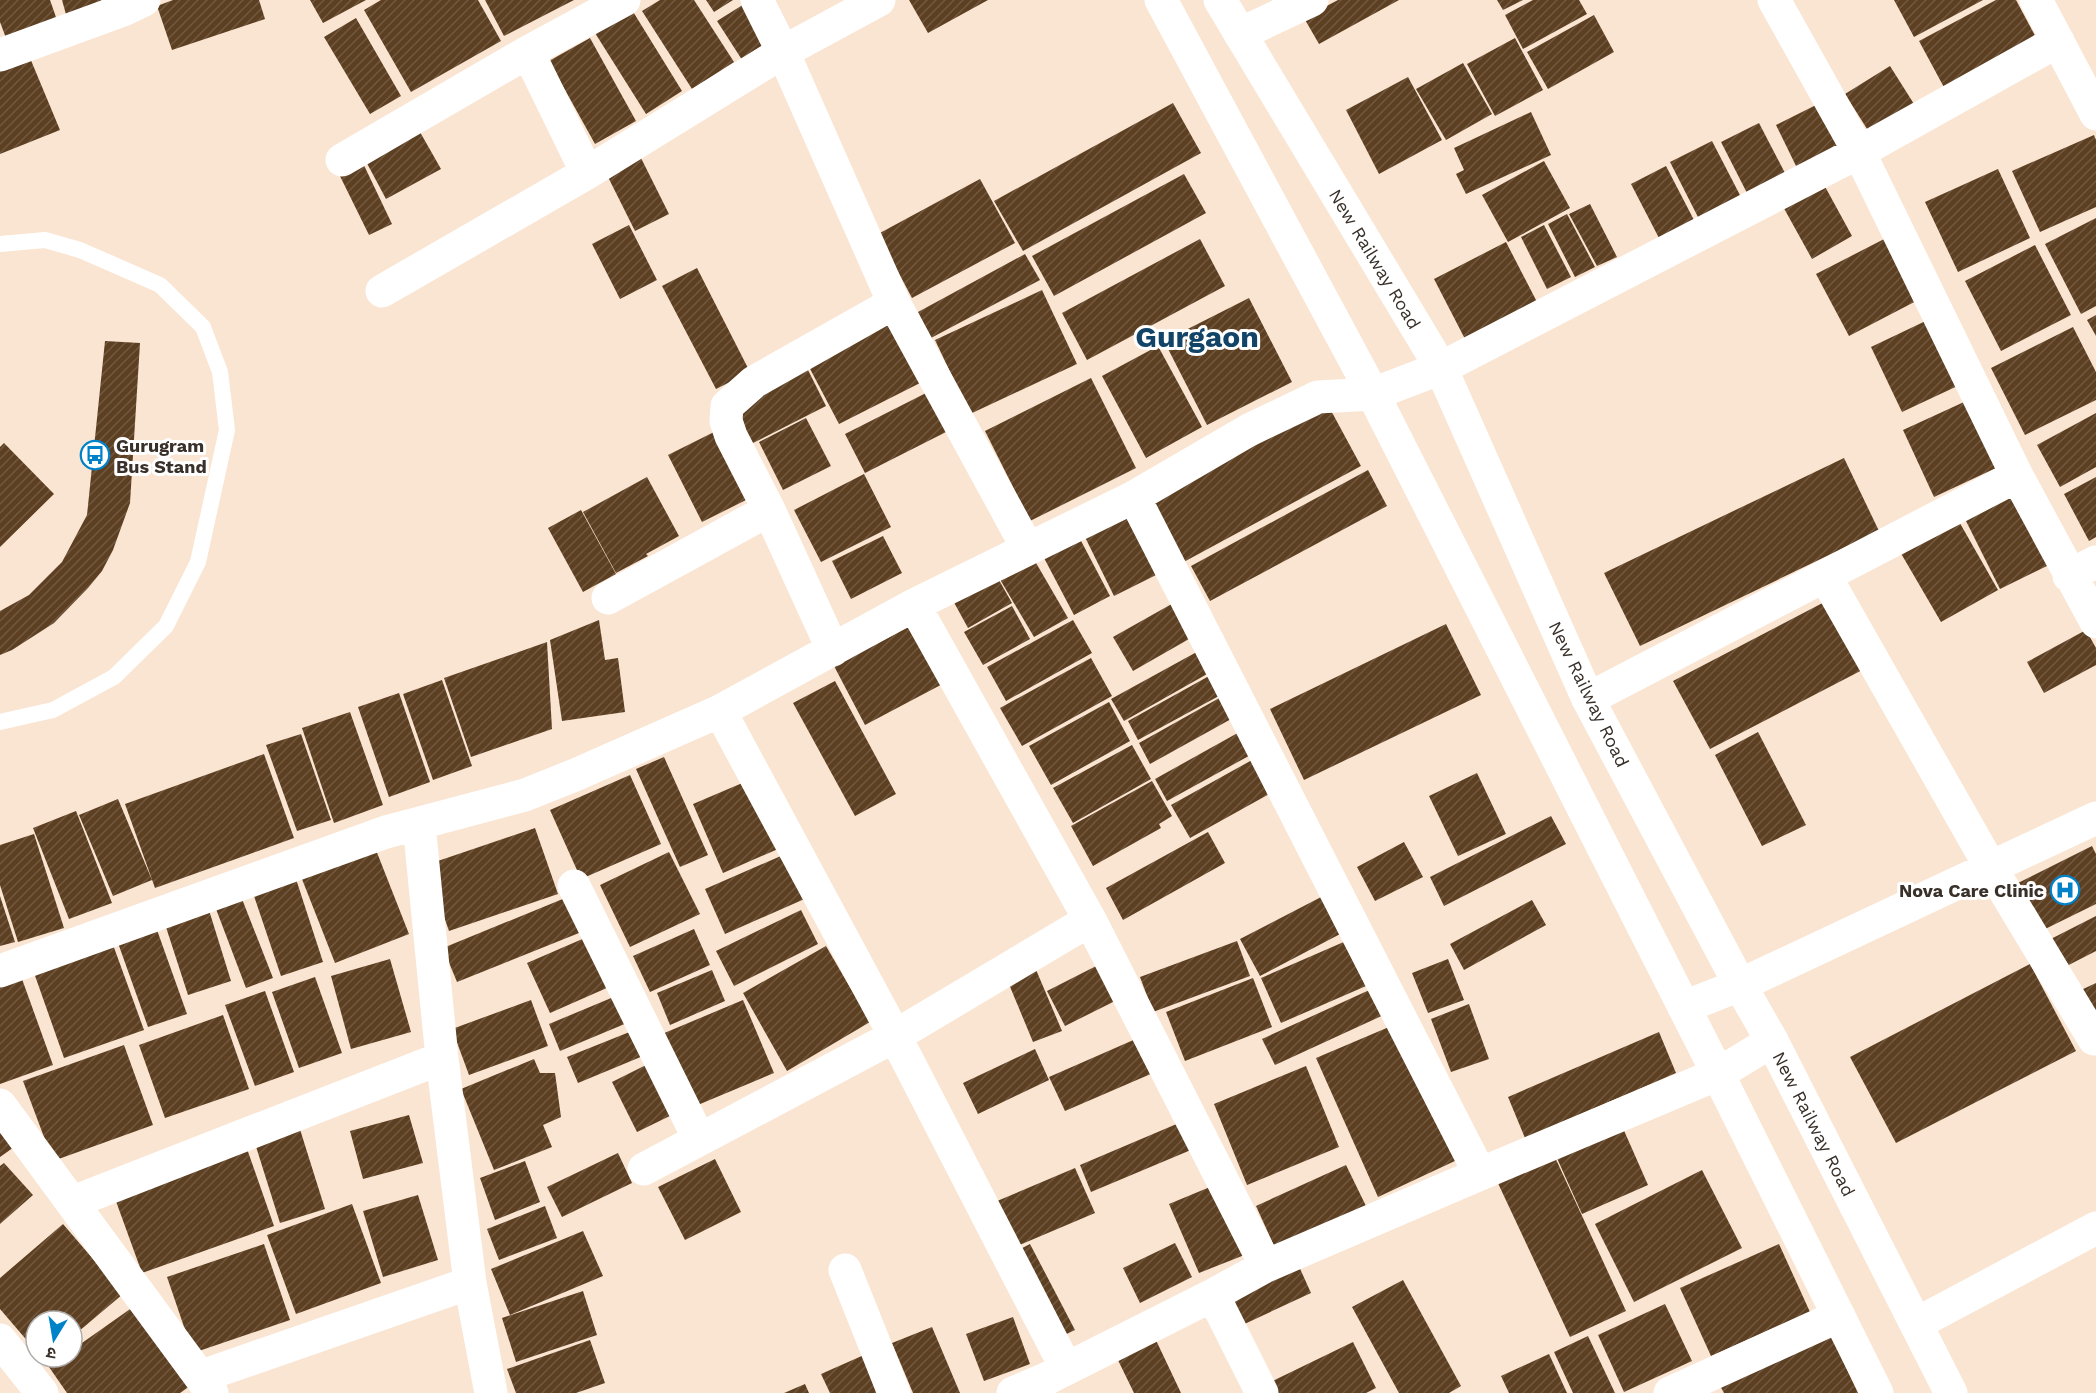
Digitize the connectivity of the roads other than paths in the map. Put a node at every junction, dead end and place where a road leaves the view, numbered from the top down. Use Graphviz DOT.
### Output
graph roads {
  1 [pos="624,0"];
  2 [pos="757,0"];
  3 [pos="879,0"];
  4 [pos="1161,0"];
  5 [pos="1220,0"];
  6 [pos="1312,0"];
  7 [pos="1774,0"];
  8 [pos="2036,0"];
  9 [pos="129,3"];
  10 [pos="1240,34"];
  11 [pos="2058,41"];
  12 [pos="528,52"];
  13 [pos="783,52"];
  14 [pos="0,55"];
  15 [pos="2096,114"];
  16 [pos="1859,152"];
  17 [pos="342,160"];
  18 [pos="587,173"];
  19 [pos="0,244"];
  20 [pos="382,291"];
  21 [pos="894,303"];
  22 [pos="1441,368"];
  23 [pos="1373,394"];
  24 [pos="2017,476"];
  25 [pos="1134,497"];
  26 [pos="769,510"];
  27 [pos="1028,549"];
  28 [pos="2083,569"];
  29 [pos="1826,576"];
  30 [pos="608,598"];
  31 [pos="914,605"];
  32 [pos="2096,622"];
  33 [pos="833,650"];
  34 [pos="1588,699"];
  35 [pos="720,711"];
  36 [pos="0,722"];
  37 [pos="2096,818"];
  38 [pos="419,824"];
  39 [pos="1991,868"];
  40 [pos="574,886"];
  41 [pos="1090,920"];
  42 [pos="0,971"];
  43 [pos="1740,985"];
  44 [pos="1684,1007"];
  45 [pos="895,1036"];
  46 [pos="2096,1039"];
  47 [pos="1772,1041"];
  48 [pos="442,1058"];
  49 [pos="1718,1074"];
  50 [pos="0,1105"];
  51 [pos="699,1139"];
  52 [pos="644,1169"];
  53 [pos="1480,1174"];
  54 [pos="73,1202"];
  55 [pos="2096,1228"];
  56 [pos="1266,1266"];
  57 [pos="846,1270"];
  58 [pos="470,1282"];
  59 [pos="1212,1295"];
  60 [pos="1839,1316"];
  61 [pos="1916,1324"];
  62 [pos="0,1340"];
  63 [pos="1055,1380"];
  64 [pos="207,1385"];
  65 [pos="42,1393"];
  66 [pos="492,1393"];
  67 [pos="894,1393"];
  68 [pos="1013,1393"];
  69 [pos="1262,1393"];
  70 [pos="1670,1393"];
  71 [pos="1877,1393"];
  72 [pos="1951,1393"];
  1 -- 12 [label="street"];
  2 -- 13 [label="street"];
  3 -- 13 [label="street"];
  4 -- 23 [label="street"];
  5 -- 10 [label="street, New Railway Road"];
  6 -- 10 [label="street"];
  7 -- 16 [label="street"];
  8 -- 11 [label="street"];
  9 -- 14 [label="street"];
  10 -- 22 [label="street, New Railway Road"];
  11 -- 15 [label="street"];
  11 -- 16 [label="street"];
  12 -- 17 [label="street"];
  12 -- 18 [label="street"];
  13 -- 18 [label="street"];
  13 -- 21 [label="street"];
  16 -- 22 [label="street"];
  16 -- 24 [label="street"];
  18 -- 20 [label="street"];
  19 -- 36 [label="lane"];
  21 -- 26 [label="street"];
  21 -- 27 [label="street"];
  22 -- 23 [label="street"];
  22 -- 34 [label="street, New Railway Road"];
  23 -- 25 [label="street"];
  23 -- 44 [label="street"];
  24 -- 28 [label="street"];
  24 -- 29 [label="street"];
  25 -- 27 [label="street"];
  25 -- 53 [label="street"];
  26 -- 30 [label="street"];
  26 -- 33 [label="street"];
  27 -- 31 [label="street"];
  28 -- 32 [label="street"];
  29 -- 34 [label="street"];
  29 -- 39 [label="street"];
  31 -- 33 [label="street"];
  31 -- 41 [label="street"];
  33 -- 35 [label="street"];
  34 -- 43 [label="street, New Railway Road"];
  35 -- 38 [label="street"];
  35 -- 45 [label="street"];
  37 -- 39 [label="street"];
  38 -- 42 [label="street"];
  38 -- 48 [label="street"];
  39 -- 43 [label="street"];
  39 -- 46 [label="street"];
  40 -- 51 [label="street"];
  41 -- 45 [label="street"];
  41 -- 56 [label="street"];
  43 -- 44 [label="street"];
  43 -- 47 [label="street, New Railway Road"];
  44 -- 49 [label="street"];
  45 -- 51 [label="street"];
  45 -- 63 [label="street"];
  47 -- 49 [label="street"];
  47 -- 61 [label="street, New Railway Road"];
  48 -- 54 [label="street"];
  48 -- 58 [label="street"];
  49 -- 53 [label="street"];
  49 -- 60 [label="street"];
  50 -- 54 [label="street"];
  51 -- 52 [label="street"];
  53 -- 56 [label="street"];
  54 -- 64 [label="street"];
  55 -- 61 [label="street"];
  56 -- 59 [label="street"];
  57 -- 67 [label="street"];
  58 -- 64 [label="street"];
  58 -- 66 [label="street"];
  59 -- 63 [label="street"];
  59 -- 69 [label="street"];
  60 -- 70 [label="street"];
  60 -- 71 [label="street"];
  61 -- 72 [label="street, New Railway Road"];
  62 -- 65 [label="street"];
  63 -- 68 [label="street"];
}
